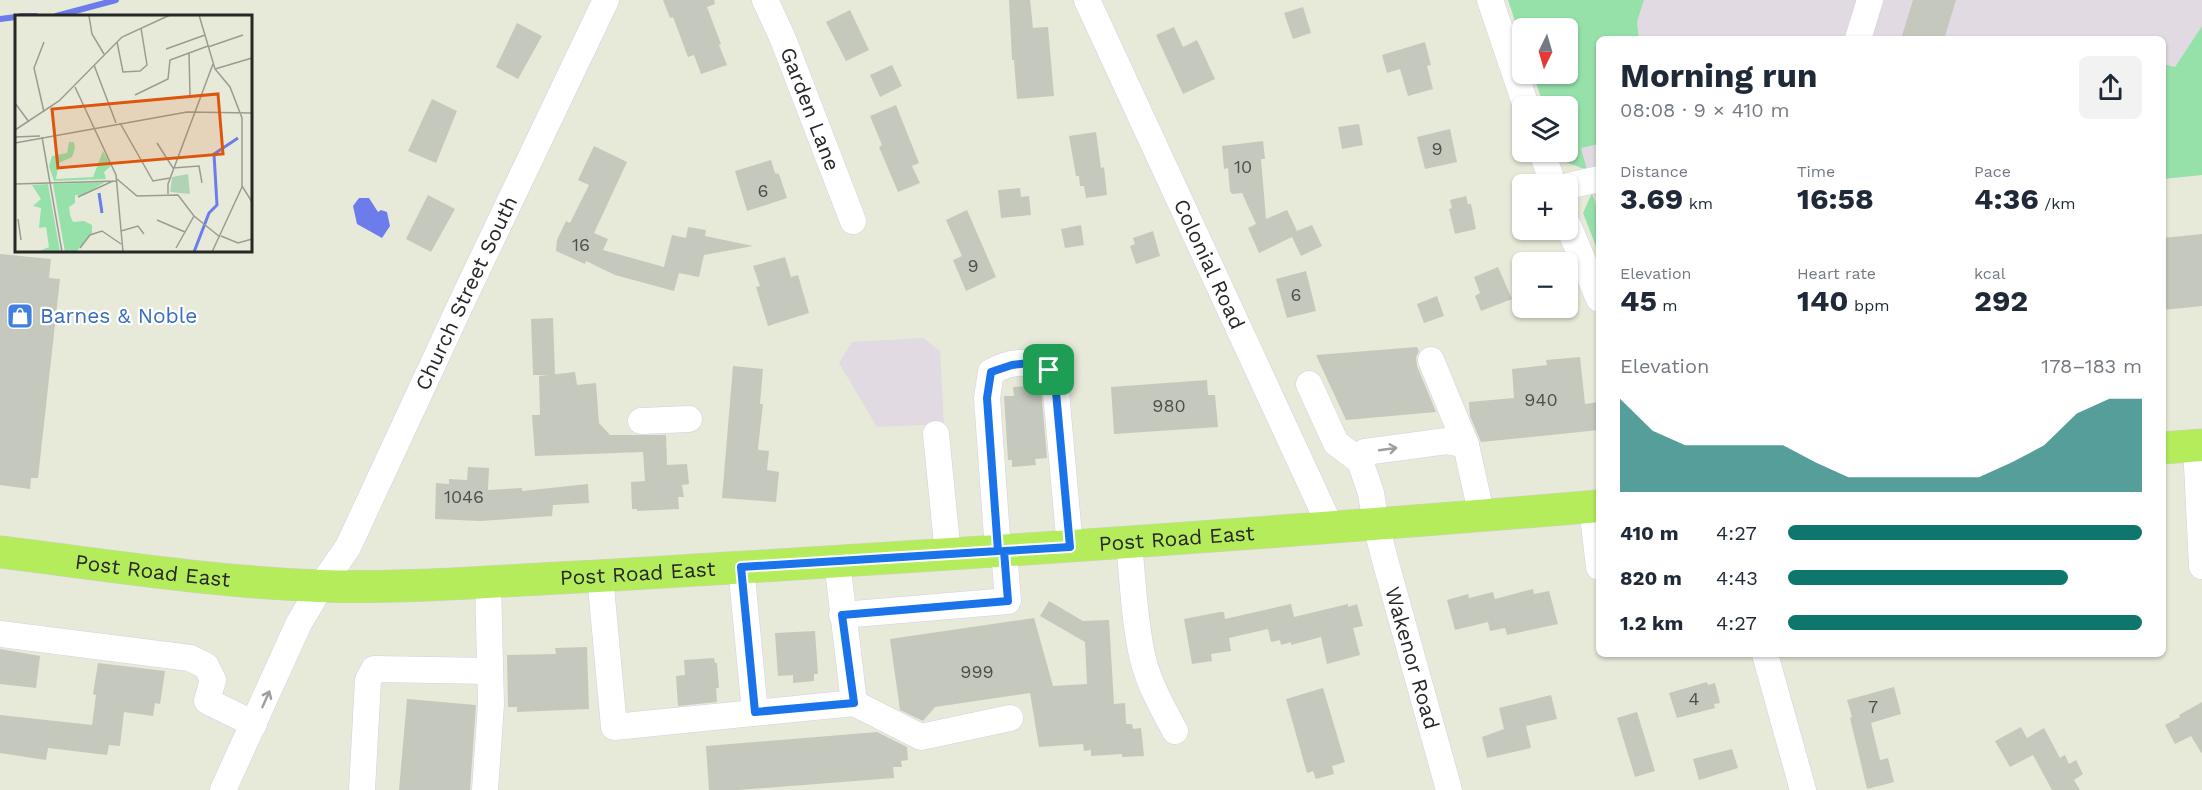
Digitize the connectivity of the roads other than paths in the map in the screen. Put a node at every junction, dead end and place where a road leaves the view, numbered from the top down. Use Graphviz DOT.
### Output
graph roads {
  1 [pos="606,0"];
  2 [pos="765,0"];
  3 [pos="1087,0"];
  4 [pos="1490,0"];
  5 [pos="1870,0"];
  6 [pos="1859,36"];
  7 [pos="1523,96"];
  8 [pos="1596,180"];
  9 [pos="1578,184"];
  10 [pos="853,221"];
  11 [pos="1574,240"];
  12 [pos="1596,292"];
  13 [pos="1431,360"];
  14 [pos="1309,384"];
  15 [pos="689,418"];
  16 [pos="641,421"];
  17 [pos="936,434"];
  18 [pos="1466,445"];
  19 [pos="2199,445"];
  20 [pos="2166,448"];
  21 [pos="1360,461"];
  22 [pos="1595,507"];
  23 [pos="1482,517"];
  24 [pos="2201,519"];
  25 [pos="1596,522"];
  26 [pos="1376,525"];
  27 [pos="1331,528"];
  28 [pos="1129,543"];
  29 [pos="1070,547"];
  30 [pos="1001,551"];
  31 [pos="0,552"];
  32 [pos="948,554"];
  33 [pos="837,561"];
  34 [pos="2202,566"];
  35 [pos="741,567"];
  36 [pos="600,576"];
  37 [pos="488,582"];
  38 [pos="321,586"];
  39 [pos="842,615"];
  40 [pos="0,634"];
  41 [pos="1766,657"];
  42 [pos="490,671"];
  43 [pos="854,703"];
  44 [pos="755,712"];
  45 [pos="1010,718"];
  46 [pos="254,724"];
  47 [pos="1176,731"];
  48 [pos="223,790"];
  49 [pos="362,790"];
  50 [pos="485,790"];
  51 [pos="1449,790"];
  52 [pos="1803,790"];
  1 -- 38 [label="street, Church Street South"];
  2 -- 10 [label="street, Garden Lane"];
  3 -- 27 [label="street, Colonial Road"];
  4 -- 7 [label="street"];
  5 -- 6 [label="street"];
  8 -- 9 [label="street"];
  11 -- 12 [label="street"];
  13 -- 18 [label="street"];
  14 -- 21 [label="street"];
  15 -- 16 [label="street"];
  17 -- 32 [label="street"];
  21 -- 18 [label="street, one-way"];
  18 -- 23 [label="street"];
  19 -- 20 [label="main road"];
  19 -- 24 [label="street"];
  21 -- 26 [label="street, Wakenor Road"];
  22 -- 23 [label="main road, Post Road East"];
  22 -- 25 [label="street"];
  23 -- 26 [label="main road, Post Road East"];
  24 -- 34 [label="street"];
  26 -- 27 [label="main road, Post Road East"];
  26 -- 51 [label="street, Wakenor Road"];
  27 -- 28 [label="main road, Post Road East"];
  28 -- 29 [label="main road, Post Road East"];
  28 -- 47 [label="street"];
  29 -- 30 [label="main road, Post Road East"];
  29 -- 30 [label="street"];
  30 -- 32 [label="main road, Post Road East"];
  30 -- 39 [label="street"];
  31 -- 38 [label="main road, Post Road East"];
  32 -- 33 [label="main road, Post Road East"];
  33 -- 35 [label="main road, Post Road East"];
  33 -- 39 [label="street"];
  35 -- 36 [label="main road, Post Road East"];
  35 -- 44 [label="street"];
  36 -- 37 [label="main road, Post Road East"];
  36 -- 44 [label="street"];
  37 -- 38 [label="main road, Post Road East"];
  37 -- 42 [label="street"];
  46 -- 38 [label="street, Church Street South, one-way"];
  39 -- 43 [label="street"];
  40 -- 46 [label="street"];
  41 -- 52 [label="street"];
  42 -- 49 [label="street"];
  42 -- 50 [label="street"];
  43 -- 44 [label="street"];
  43 -- 45 [label="street"];
  46 -- 48 [label="street, Church Street South"];
}
